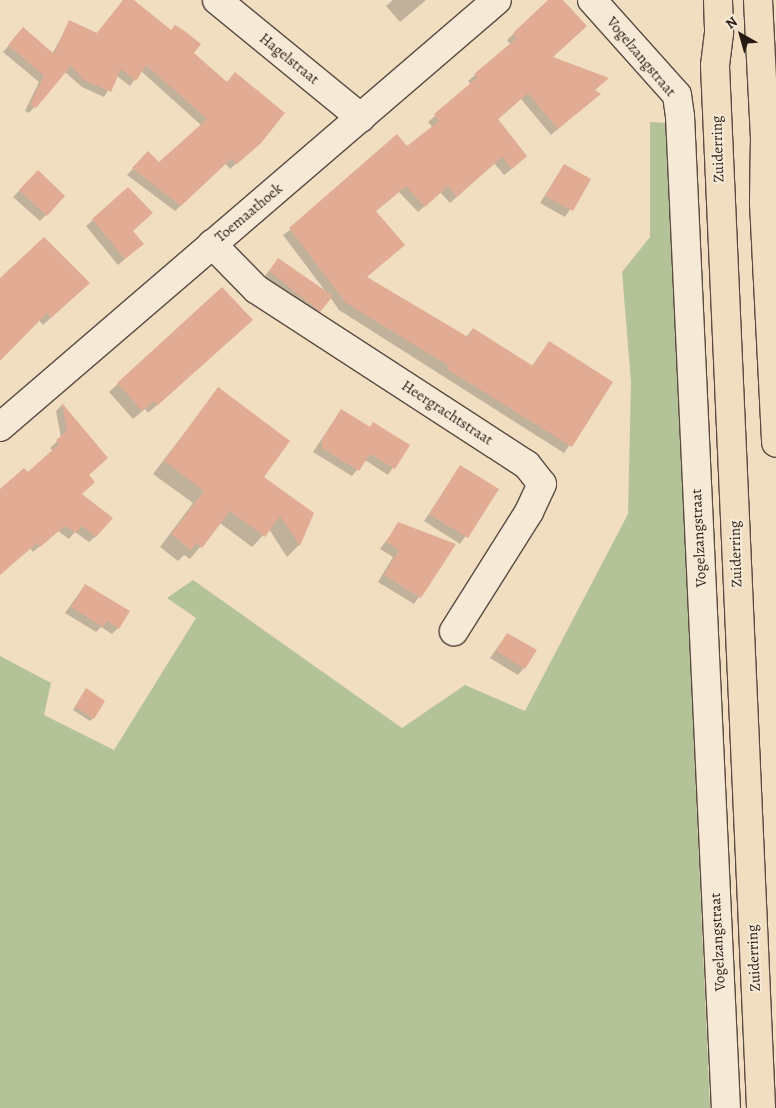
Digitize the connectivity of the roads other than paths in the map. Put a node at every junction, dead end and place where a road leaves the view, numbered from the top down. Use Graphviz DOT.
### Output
graph roads {
  1 [pos="217,0"];
  2 [pos="497,0"];
  3 [pos="592,0"];
  4 [pos="708,0"];
  5 [pos="718,0"];
  6 [pos="758,0"];
  7 [pos="715,66"];
  8 [pos="361,118"];
  9 [pos="212,244"];
  10 [pos="0,427"];
  11 [pos="776,443"];
  12 [pos="454,631"];
  13 [pos="726,1108"];
  14 [pos="761,1108"];
  1 -- 8 [label="street, Hagelstraat"];
  2 -- 8 [label="street, Toemaathoek"];
  3 -- 13 [label="street, Vogelzangstraat"];
  4 -- 7 [label="street"];
  5 -- 7 [label="highway, Zuiderring"];
  6 -- 11 [label="highway"];
  7 -- 14 [label="highway, Zuiderring"];
  8 -- 9 [label="street, Toemaathoek"];
  9 -- 10 [label="street, Toemaathoek"];
  9 -- 12 [label="street, Heergrachtstraat"];
}
